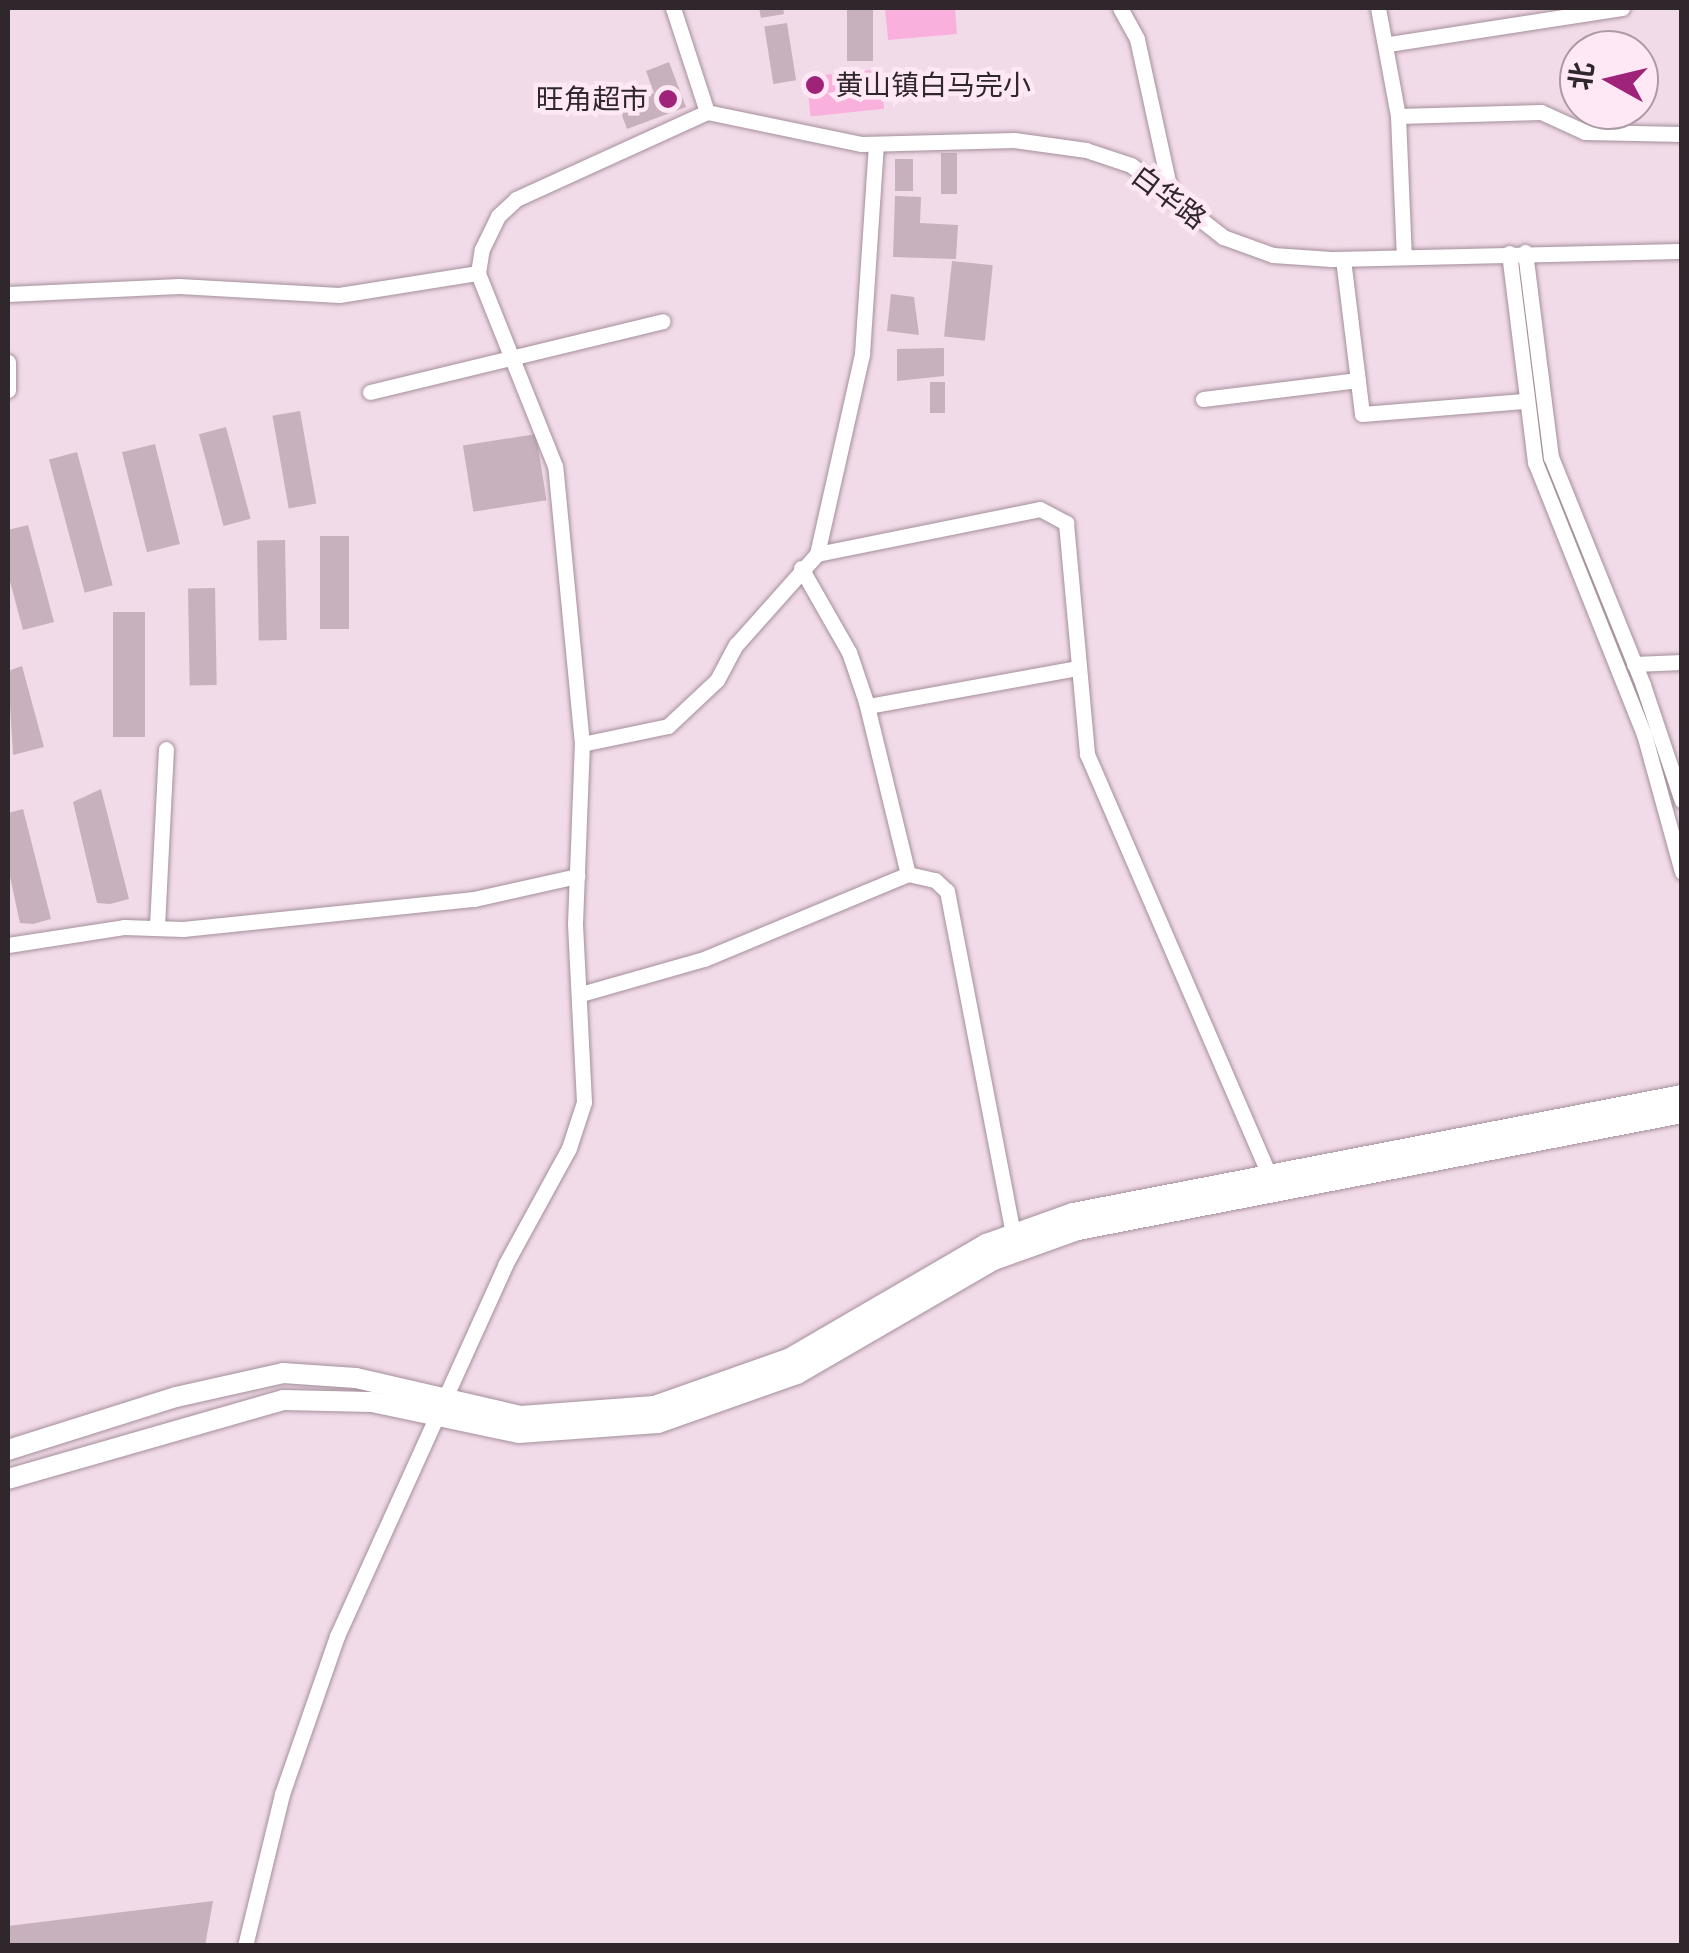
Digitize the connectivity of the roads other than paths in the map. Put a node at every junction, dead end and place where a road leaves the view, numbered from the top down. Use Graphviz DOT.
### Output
graph roads {
  1 [pos="673,8"];
  2 [pos="1120,8"];
  3 [pos="1378,8"];
  4 [pos="1622,8"];
  5 [pos="1389,44"];
  6 [pos="708,112"];
  7 [pos="1398,116"];
  8 [pos="1682,134"];
  9 [pos="876,144"];
  10 [pos="1172,199"];
  11 [pos="1682,250"];
  12 [pos="1517,252"];
  13 [pos="1404,257"];
  14 [pos="1343,259"];
  15 [pos="478,273"];
  16 [pos="8,294"];
  17 [pos="663,321"];
  18 [pos="513,361"];
  19 [pos="8,362"];
  20 [pos="1358,380"];
  21 [pos="8,390"];
  22 [pos="370,392"];
  23 [pos="1203,399"];
  24 [pos="1523,401"];
  25 [pos="817,554"];
  26 [pos="801,568"];
  27 [pos="1682,662"];
  28 [pos="1634,664"];
  29 [pos="1078,668"];
  30 [pos="868,706"];
  31 [pos="582,744"];
  32 [pos="166,749"];
  33 [pos="1682,801"];
  34 [pos="1682,872"];
  35 [pos="908,874"];
  36 [pos="577,876"];
  37 [pos="157,926"];
  38 [pos="8,945"];
  39 [pos="581,994"];
  40 [pos="1682,1095"];
  41 [pos="1682,1113"];
  42 [pos="1268,1172"];
  43 [pos="1013,1234"];
  44 [pos="444,1410"];
  45 [pos="8,1450"];
  46 [pos="8,1479"];
  47 [pos="245,1946"];
  1 -- 6 [label="street"];
  2 -- 10 [label="street"];
  3 -- 5 [label="street"];
  4 -- 5 [label="street"];
  5 -- 7 [label="street"];
  6 -- 9 [label="street, 白华路"];
  6 -- 15 [label="street"];
  7 -- 8 [label="street"];
  7 -- 13 [label="street"];
  9 -- 10 [label="street, 白华路"];
  9 -- 25 [label="street"];
  10 -- 14 [label="street, 白华路"];
  11 -- 12 [label="street, 白华路"];
  12 -- 13 [label="street, 白华路"];
  12 -- 24 [label="street"];
  12 -- 28 [label="street"];
  13 -- 14 [label="street, 白华路"];
  14 -- 20 [label="street"];
  15 -- 16 [label="street"];
  15 -- 18 [label="street"];
  17 -- 18 [label="street"];
  18 -- 22 [label="street"];
  18 -- 31 [label="street"];
  19 -- 21 [label="street"];
  20 -- 23 [label="street"];
  20 -- 24 [label="street"];
  24 -- 34 [label="street"];
  25 -- 26 [label="street"];
  25 -- 29 [label="street"];
  26 -- 30 [label="street"];
  26 -- 31 [label="street"];
  27 -- 28 [label="street"];
  28 -- 33 [label="street"];
  29 -- 30 [label="street"];
  29 -- 42 [label="street"];
  30 -- 35 [label="street"];
  31 -- 36 [label="street"];
  32 -- 37 [label="street"];
  35 -- 39 [label="street"];
  35 -- 43 [label="street"];
  36 -- 37 [label="street"];
  36 -- 39 [label="street"];
  37 -- 38 [label="street"];
  39 -- 44 [label="street"];
  40 -- 42 [label="street"];
  41 -- 44 [label="street"];
  42 -- 43 [label="street"];
  43 -- 44 [label="street"];
  44 -- 45 [label="street"];
  44 -- 46 [label="street"];
  44 -- 47 [label="street"];
}
